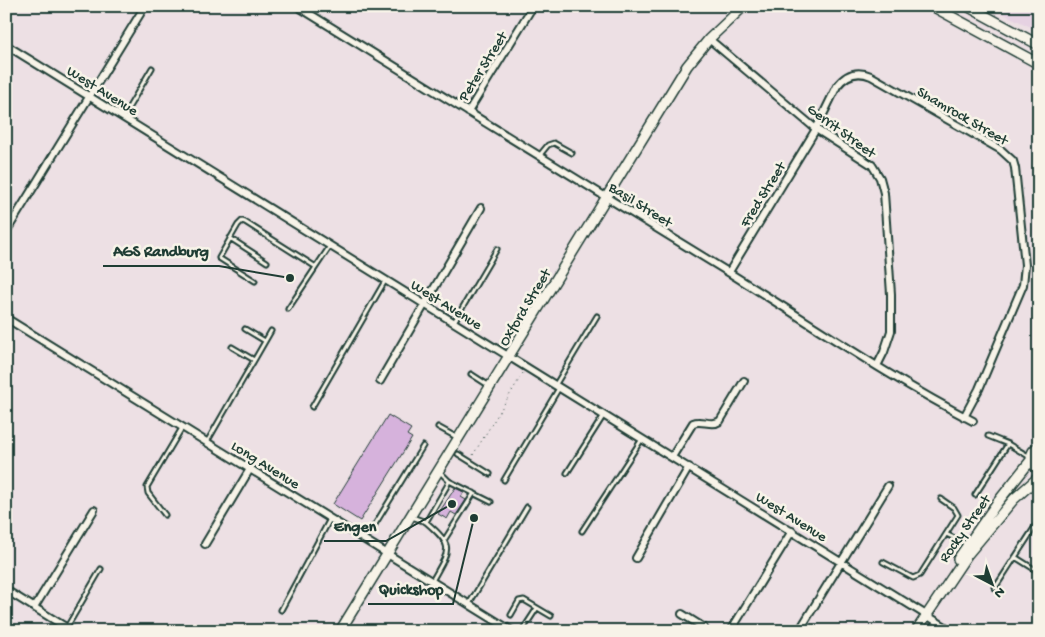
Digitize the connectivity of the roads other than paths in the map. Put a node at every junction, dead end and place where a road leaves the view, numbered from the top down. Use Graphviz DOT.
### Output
graph roads {
  1 [pos="145,6"];
  2 [pos="297,6"];
  3 [pos="533,6"];
  4 [pos="744,6"];
  5 [pos="932,6"];
  6 [pos="967,6"];
  7 [pos="709,39"];
  8 [pos="6,45"];
  9 [pos="1039,45"];
  10 [pos="1039,64"];
  11 [pos="152,68"];
  12 [pos="90,97"];
  13 [pos="468,112"];
  14 [pos="123,117"];
  15 [pos="816,128"];
  16 [pos="572,153"];
  17 [pos="538,156"];
  18 [pos="607,198"];
  19 [pos="481,208"];
  20 [pos="6,232"];
  21 [pos="230,238"];
  22 [pos="330,246"];
  23 [pos="497,249"];
  24 [pos="267,262"];
  25 [pos="316,267"];
  26 [pos="729,272"];
  27 [pos="385,280"];
  28 [pos="256,281"];
  29 [pos="424,304"];
  30 [pos="288,309"];
  31 [pos="597,316"];
  32 [pos="6,318"];
  33 [pos="454,322"];
  34 [pos="245,329"];
  35 [pos="271,331"];
  36 [pos="265,341"];
  37 [pos="232,347"];
  38 [pos="510,356"];
  39 [pos="254,360"];
  40 [pos="877,366"];
  41 [pos="470,374"];
  42 [pos="380,381"];
  43 [pos="744,381"];
  44 [pos="558,386"];
  45 [pos="491,387"];
  46 [pos="312,407"];
  47 [pos="604,415"];
  48 [pos="964,417"];
  49 [pos="972,421"];
  50 [pos="182,427"];
  51 [pos="438,427"];
  52 [pos="988,436"];
  53 [pos="459,438"];
  54 [pos="642,438"];
  55 [pos="206,442"];
  56 [pos="1008,444"];
  57 [pos="423,446"];
  58 [pos="1039,446"];
  59 [pos="458,454"];
  60 [pos="672,457"];
  61 [pos="1031,459"];
  62 [pos="689,467"];
  63 [pos="250,469"];
  64 [pos="1039,469"];
  65 [pos="439,471"];
  66 [pos="567,473"];
  67 [pos="490,474"];
  68 [pos="1039,477"];
  69 [pos="504,480"];
  70 [pos="449,482"];
  71 [pos="888,486"];
  72 [pos="474,493"];
  73 [pos="974,495"];
  74 [pos="941,499"];
  75 [pos="491,502"];
  76 [pos="528,507"];
  77 [pos="94,510"];
  78 [pos="165,515"];
  79 [pos="411,517"];
  80 [pos="330,519"];
  81 [pos="426,522"];
  82 [pos="374,526"];
  83 [pos="1039,527"];
  84 [pos="582,531"];
  85 [pos="792,531"];
  86 [pos="946,534"];
  87 [pos="445,539"];
  88 [pos="205,544"];
  89 [pos="968,545"];
  90 [pos="388,553"];
  91 [pos="636,558"];
  92 [pos="1015,558"];
  93 [pos="842,562"];
  94 [pos="883,562"];
  95 [pos="101,569"];
  96 [pos="1039,572"];
  97 [pos="432,581"];
  98 [pos="995,588"];
  99 [pos="6,590"];
  100 [pos="469,604"];
  101 [pos="34,608"];
  102 [pos="537,608"];
  103 [pos="281,610"];
  104 [pos="511,614"];
  105 [pos="682,614"];
  106 [pos="926,615"];
  107 [pos="551,616"];
  108 [pos="732,627"];
  109 [pos="69,629"];
  110 [pos="340,631"];
  111 [pos="512,631"];
  112 [pos="522,631"];
  113 [pos="706,631"];
  114 [pos="799,631"];
  115 [pos="916,631"];
  116 [pos="952,631"];
  1 -- 12 [label="street"];
  2 -- 13 [label="street, Basil Street"];
  3 -- 13 [label="street, Peter Street"];
  4 -- 7 [label="street, Oxford Street"];
  5 -- 10 [label="street"];
  6 -- 9 [label="street"];
  7 -- 15 [label="street, Gerrit Street"];
  7 -- 18 [label="street, Oxford Street"];
  8 -- 12 [label="street, West Avenue"];
  11 -- 14 [label="lane"];
  12 -- 14 [label="street, West Avenue"];
  12 -- 20 [label="street"];
  13 -- 17 [label="street, Basil Street"];
  14 -- 22 [label="street, West Avenue"];
  15 -- 26 [label="street, Fred Street"];
  15 -- 40 [label="street, Gerrit Street"];
  15 -- 48 [label="street, Shamrock Street"];
  16 -- 17 [label="lane"];
  17 -- 18 [label="street, Basil Street"];
  18 -- 26 [label="street, Basil Street"];
  18 -- 38 [label="street, Oxford Street"];
  19 -- 29 [label="street"];
  21 -- 24 [label="lane"];
  21 -- 25 [label="lane"];
  21 -- 28 [label="lane"];
  22 -- 25 [label="lane"];
  22 -- 27 [label="street, West Avenue"];
  23 -- 33 [label="lane"];
  25 -- 30 [label="lane"];
  26 -- 40 [label="street, Basil Street"];
  27 -- 29 [label="street, West Avenue"];
  27 -- 46 [label="lane"];
  29 -- 33 [label="street, West Avenue"];
  29 -- 42 [label="street"];
  31 -- 44 [label="lane"];
  32 -- 50 [label="street, Long Avenue"];
  33 -- 38 [label="street, West Avenue"];
  34 -- 36 [label="lane"];
  35 -- 36 [label="lane"];
  36 -- 39 [label="lane"];
  37 -- 39 [label="lane"];
  38 -- 44 [label="street, West Avenue"];
  38 -- 45 [label="street, Oxford Street"];
  39 -- 55 [label="lane"];
  40 -- 48 [label="street, Basil Street"];
  41 -- 45 [label="lane"];
  43 -- 60 [label="street"];
  44 -- 47 [label="street, West Avenue"];
  44 -- 69 [label="lane"];
  45 -- 53 [label="street, Oxford Street"];
  47 -- 54 [label="street, West Avenue"];
  47 -- 66 [label="lane"];
  48 -- 49 [label="street, Basil Street"];
  50 -- 55 [label="street, Long Avenue"];
  50 -- 78 [label="lane"];
  51 -- 53 [label="lane"];
  52 -- 56 [label="lane"];
  53 -- 65 [label="street, Oxford Street"];
  54 -- 60 [label="street, West Avenue"];
  54 -- 84 [label="lane"];
  55 -- 63 [label="street, Long Avenue"];
  56 -- 61 [label="lane"];
  56 -- 73 [label="lane"];
  57 -- 82 [label="lane"];
  58 -- 61 [label="street, Rocky Street"];
  59 -- 67 [label="lane"];
  60 -- 62 [label="street, West Avenue"];
  61 -- 64 [label="street"];
  61 -- 89 [label="street, Rocky Street"];
  62 -- 85 [label="street, West Avenue"];
  62 -- 91 [label="street"];
  63 -- 80 [label="street, Long Avenue"];
  63 -- 88 [label="street"];
  65 -- 70 [label="lane"];
  65 -- 79 [label="street, Oxford Street"];
  68 -- 106 [label="street, Rocky Street"];
  70 -- 72 [label="lane"];
  70 -- 81 [label="lane"];
  71 -- 93 [label="street"];
  72 -- 75 [label="lane"];
  72 -- 87 [label="lane"];
  74 -- 86 [label="lane"];
  76 -- 100 [label="lane"];
  77 -- 101 [label="street"];
  79 -- 81 [label="lane"];
  79 -- 90 [label="street, Oxford Street"];
  80 -- 90 [label="street, Long Avenue"];
  80 -- 103 [label="lane"];
  81 -- 87 [label="lane"];
  83 -- 92 [label="lane"];
  85 -- 93 [label="street, West Avenue"];
  85 -- 108 [label="street"];
  86 -- 89 [label="lane"];
  86 -- 94 [label="lane"];
  87 -- 97 [label="lane"];
  89 -- 106 [label="street, Rocky Street"];
  90 -- 97 [label="street, Long Avenue"];
  90 -- 110 [label="street, Oxford Street"];
  92 -- 96 [label="lane"];
  92 -- 98 [label="lane"];
  93 -- 106 [label="street, West Avenue"];
  93 -- 114 [label="street"];
  95 -- 109 [label="lane"];
  97 -- 100 [label="street, Long Avenue"];
  99 -- 101 [label="street"];
  100 -- 111 [label="street, Long Avenue"];
  101 -- 109 [label="street"];
  102 -- 104 [label="lane"];
  102 -- 107 [label="lane"];
  102 -- 112 [label="lane"];
  105 -- 113 [label="street"];
  106 -- 115 [label="street, Rocky Street"];
  106 -- 116 [label="street, West Avenue"];
}
